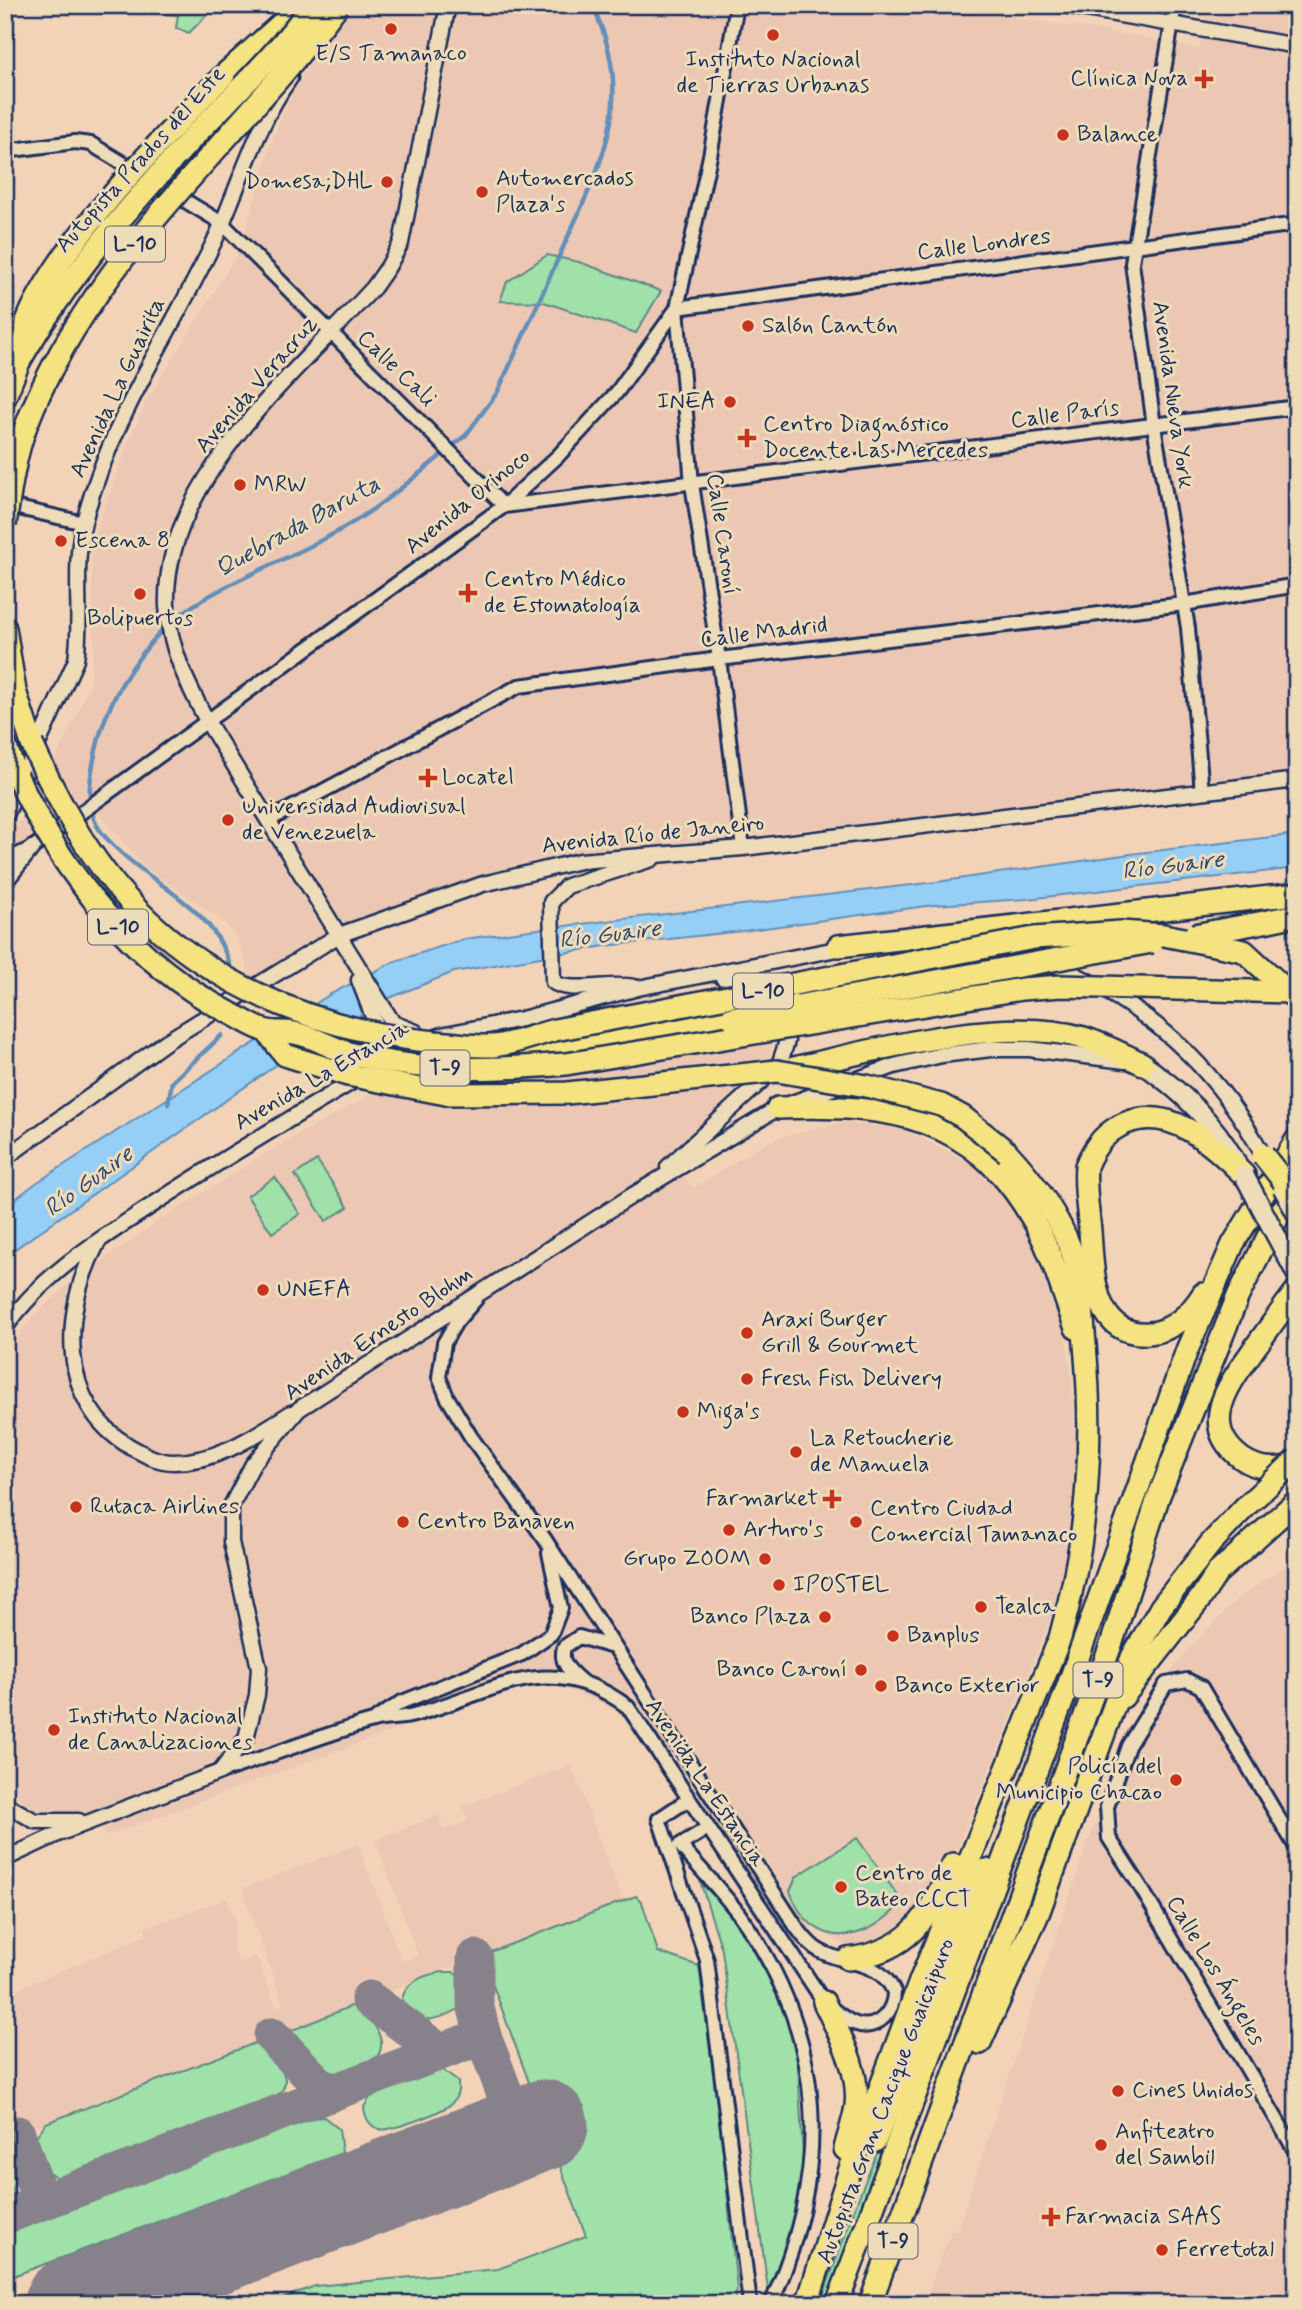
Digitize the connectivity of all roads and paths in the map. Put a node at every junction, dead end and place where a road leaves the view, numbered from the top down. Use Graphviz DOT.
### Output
graph roads {
  1 [pos="302,5"];
  2 [pos="312,5"];
  3 [pos="338,5"];
  4 [pos="347,5"];
  5 [pos="448,5"];
  6 [pos="737,5"];
  7 [pos="1063,5"];
  8 [pos="1175,5"];
  9 [pos="1172,25"];
  10 [pos="1297,46"];
  11 [pos="5,151"];
  12 [pos="222,223"];
  13 [pos="1297,224"];
  14 [pos="1135,248"];
  15 [pos="677,308"];
  16 [pos="330,335"];
  17 [pos="19,362"];
  18 [pos="5,397"];
  19 [pos="1297,407"];
  20 [pos="1154,426"];
  21 [pos="692,484"];
  22 [pos="5,505"];
  23 [pos="504,506"];
  24 [pos="84,523"];
  25 [pos="5,525"];
  26 [pos="1297,585"];
  27 [pos="1184,604"];
  28 [pos="5,628"];
  29 [pos="719,659"];
  30 [pos="207,721"];
  31 [pos="5,744"];
  32 [pos="1297,780"];
  33 [pos="1202,792"];
  34 [pos="5,817"];
  35 [pos="268,820"];
  36 [pos="32,848"];
  37 [pos="743,848"];
  38 [pos="659,857"];
  39 [pos="5,861"];
  40 [pos="5,882"];
  41 [pos="1297,894"];
  42 [pos="1297,915"];
  43 [pos="339,934"];
  44 [pos="838,946"];
  45 [pos="1244,951"];
  46 [pos="668,983"];
  47 [pos="1297,985"];
  48 [pos="638,988"];
  49 [pos="1297,993"];
  50 [pos="1297,1000"];
  51 [pos="386,1026"];
  52 [pos="266,1031"];
  53 [pos="441,1035"];
  54 [pos="494,1046"];
  55 [pos="1143,1064"];
  56 [pos="777,1071"];
  57 [pos="368,1072"];
  58 [pos="88,1098"];
  59 [pos="778,1108"];
  60 [pos="1297,1139"];
  61 [pos="5,1146"];
  62 [pos="1263,1155"];
  63 [pos="5,1158"];
  64 [pos="1244,1175"];
  65 [pos="1297,1190"];
  66 [pos="640,1191"];
  67 [pos="1297,1198"];
  68 [pos="1297,1219"];
  69 [pos="99,1240"];
  70 [pos="1233,1244"];
  71 [pos="1297,1275"];
  72 [pos="1297,1290"];
  73 [pos="483,1291"];
  74 [pos="5,1328"];
  75 [pos="1086,1356"];
  76 [pos="299,1409"];
  77 [pos="1297,1461"];
  78 [pos="1297,1501"];
  79 [pos="1297,1520"];
  80 [pos="544,1538"];
  81 [pos="1200,1599"];
  82 [pos="613,1647"];
  83 [pos="582,1682"];
  84 [pos="1112,1709"];
  85 [pos="374,1720"];
  86 [pos="220,1772"];
  87 [pos="689,1799"];
  88 [pos="5,1804"];
  89 [pos="98,1819"];
  90 [pos="708,1828"];
  91 [pos="979,1834"];
  92 [pos="1012,1836"];
  93 [pos="1297,1849"];
  94 [pos="5,1859"];
  95 [pos="848,1959"];
  96 [pos="824,2001"];
  97 [pos="1297,2154"];
  98 [pos="917,2178"];
  99 [pos="840,2208"];
  100 [pos="750,2304"];
  101 [pos="771,2304"];
  102 [pos="807,2304"];
  103 [pos="837,2304"];
  104 [pos="870,2304"];
  1 -- 17 [label="highway, L-10, bridge"];
  2 -- 17 [label="highway, Autopista Prados del Este / L-10, bridge"];
  3 -- 25 [label="highway, Autopista Prados del Este / L-10, bridge"];
  4 -- 12 [label="street, Avenida La Guairita"];
  5 -- 16 [label="street, Avenida Veracruz"];
  6 -- 15 [label="street, Avenida Orinoco"];
  7 -- 9 [label="street"];
  8 -- 9 [label="street, Avenida Nueva York"];
  9 -- 10 [label="street"];
  9 -- 14 [label="street, Avenida Nueva York"];
  11 -- 12 [label="street, Calle Cali"];
  12 -- 16 [label="street, Calle Cali"];
  12 -- 24 [label="street, Avenida La Guairita"];
  13 -- 14 [label="street, Calle Londres"];
  14 -- 15 [label="street, Calle Londres"];
  14 -- 20 [label="street, Avenida Nueva York"];
  15 -- 21 [label="street, Calle Caroní"];
  15 -- 23 [label="street, Avenida Orinoco"];
  16 -- 23 [label="street, Calle Cali"];
  16 -- 30 [label="street, Avenida Veracruz"];
  17 -- 18 [label="highway, Autopista Prados del Este / L-10"];
  19 -- 20 [label="street, Calle París"];
  20 -- 21 [label="street, Calle París"];
  20 -- 27 [label="street, Avenida Nueva York"];
  21 -- 23 [label="street, Calle París"];
  21 -- 29 [label="street, Calle Caroní"];
  22 -- 24 [label="street"];
  23 -- 30 [label="street, Avenida Orinoco"];
  24 -- 34 [label="street, Avenida La Guairita"];
  26 -- 27 [label="street, Calle Madrid"];
  27 -- 29 [label="street, Calle Madrid"];
  27 -- 33 [label="street, Avenida Nueva York"];
  28 -- 54 [label="highway, L-10, bridge"];
  29 -- 35 [label="street, Calle Madrid"];
  29 -- 37 [label="street, Calle Caroní"];
  30 -- 35 [label="street, Avenida Veracruz"];
  30 -- 36 [label="street, Avenida Orinoco, bridge"];
  31 -- 52 [label="highway, L-10, bridge"];
  32 -- 33 [label="street, Avenida Río de Janeiro"];
  33 -- 37 [label="street, Avenida Río de Janeiro"];
  35 -- 43 [label="street, Avenida Veracruz"];
  36 -- 39 [label="street, Avenida Orinoco"];
  36 -- 40 [label="street"];
  37 -- 38 [label="street, Avenida Río de Janeiro"];
  38 -- 43 [label="street, Avenida Río de Janeiro"];
  38 -- 48 [label="street"];
  41 -- 44 [label="highway"];
  42 -- 54 [label="highway, L-10, bridge"];
  43 -- 51 [label="street"];
  43 -- 51 [label="street"];
  43 -- 58 [label="street, Avenida Río de Janeiro"];
  44 -- 46 [label="street, Avenida La Estancia"];
  44 -- 62 [label="street, Avenida La Estancia"];
  45 -- 47 [label="highway, bridge"];
  45 -- 50 [label="highway, bridge"];
  45 -- 54 [label="highway, L-10, bridge"];
  46 -- 48 [label="street, Avenida La Estancia"];
  46 -- 66 [label="street"];
  48 -- 53 [label="street, Avenida La Estancia"];
  49 -- 52 [label="highway, T-9, bridge"];
  51 -- 53 [label="street"];
  51 -- 57 [label="street"];
  52 -- 56 [label="highway, bridge"];
  53 -- 57 [label="street, Avenida La Estancia"];
  55 -- 56 [label="highway"];
  55 -- 59 [label="street"];
  55 -- 64 [label="main road"];
  56 -- 75 [label="highway, bridge"];
  57 -- 69 [label="street, Avenida La Estancia"];
  58 -- 61 [label="street"];
  58 -- 63 [label="street, Avenida Río de Janeiro"];
  59 -- 66 [label="street"];
  59 -- 75 [label="highway"];
  60 -- 70 [label="highway, Autopista Gran Cacique Guaicaipuro / T-9"];
  62 -- 67 [label="highway, bridge"];
  62 -- 68 [label="street, Avenida La Estancia, bridge"];
  64 -- 70 [label="highway"];
  64 -- 71 [label="main road, bridge"];
  65 -- 98 [label="highway, T-9"];
  66 -- 73 [label="street, Avenida Ernesto Blohm"];
  69 -- 74 [label="street, Avenida La Estancia"];
  69 -- 76 [label="street"];
  70 -- 92 [label="highway, Autopista Gran Cacique Guaicaipuro / T-9"];
  72 -- 77 [label="highway"];
  73 -- 76 [label="street, Avenida Ernesto Blohm"];
  73 -- 80 [label="street, Avenida La Estancia"];
  75 -- 91 [label="highway"];
  76 -- 86 [label="street, Avenida Ernesto Blohm"];
  77 -- 84 [label="highway, bridge"];
  78 -- 81 [label="highway"];
  79 -- 81 [label="highway"];
  80 -- 82 [label="street, Avenida La Estancia"];
  80 -- 85 [label="street, Avenida La Estancia"];
  81 -- 84 [label="highway"];
  82 -- 83 [label="street"];
  82 -- 95 [label="street, Avenida La Estancia"];
  83 -- 85 [label="street, Avenida La Estancia"];
  83 -- 87 [label="street, Avenida La Estancia"];
  84 -- 98 [label="highway"];
  85 -- 86 [label="street, Avenida La Estancia"];
  86 -- 89 [label="street, Avenida La Estancia"];
  87 -- 90 [label="street, Avenida La Estancia"];
  87 -- 100 [label="street"];
  88 -- 89 [label="street"];
  89 -- 94 [label="street, Avenida La Estancia"];
  90 -- 96 [label="street, Avenida La Estancia"];
  90 -- 101 [label="street"];
  91 -- 95 [label="highway"];
  91 -- 99 [label="highway"];
  92 -- 99 [label="highway"];
  92 -- 103 [label="highway, Autopista Gran Cacique Guaicaipuro / T-9"];
  93 -- 97 [label="street, Calle Los Ángeles"];
  95 -- 96 [label="street, Avenida La Estancia"];
  96 -- 99 [label="highway"];
  98 -- 104 [label="highway, T-9"];
  99 -- 102 [label="highway"];
}
